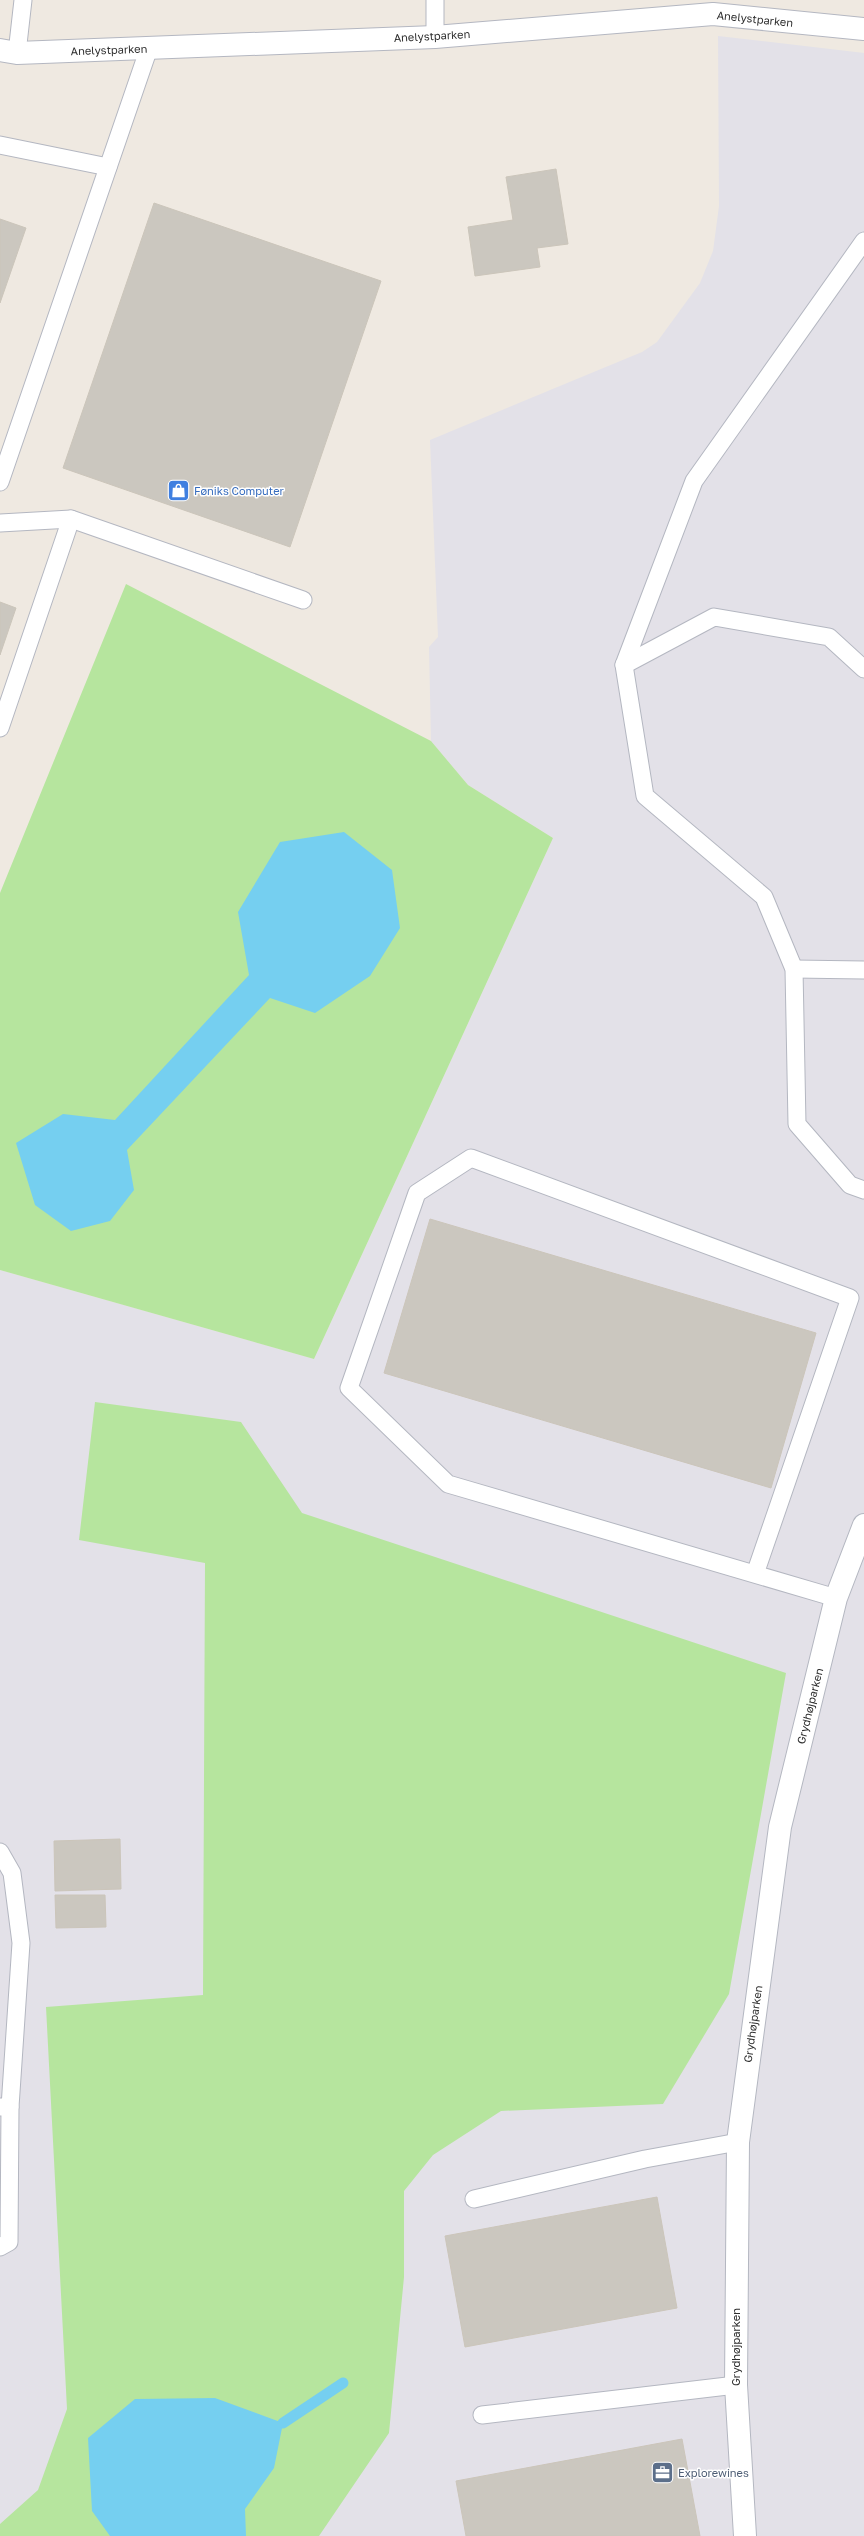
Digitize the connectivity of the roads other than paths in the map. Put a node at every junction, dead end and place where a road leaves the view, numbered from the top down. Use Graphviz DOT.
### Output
graph roads {
  1 [pos="23,0"];
  2 [pos="435,0"];
  3 [pos="864,29"];
  4 [pos="435,37"];
  5 [pos="149,48"];
  6 [pos="9,52"];
  7 [pos="0,145"];
  8 [pos="108,167"];
  9 [pos="864,241"];
  10 [pos="0,482"];
  11 [pos="71,519"];
  12 [pos="0,523"];
  13 [pos="303,600"];
  14 [pos="624,665"];
  15 [pos="864,669"];
  16 [pos="0,728"];
  17 [pos="794,970"];
  18 [pos="864,970"];
  19 [pos="864,1190"];
  20 [pos="864,1525"];
  21 [pos="755,1574"];
  22 [pos="836,1598"];
  23 [pos="0,1852"];
  24 [pos="5,2107"];
  25 [pos="738,2142"];
  26 [pos="474,2199"];
  27 [pos="0,2247"];
  28 [pos="736,2384"];
  29 [pos="482,2415"];
  30 [pos="745,2536"];
  1 -- 6 [label="lane"];
  2 -- 4 [label="lane"];
  3 -- 4 [label="street, Anelystparken"];
  4 -- 5 [label="street, Anelystparken"];
  5 -- 6 [label="street, Anelystparken"];
  5 -- 8 [label="lane"];
  7 -- 8 [label="lane"];
  8 -- 10 [label="lane"];
  9 -- 14 [label="lane"];
  11 -- 12 [label="lane"];
  11 -- 13 [label="lane"];
  11 -- 16 [label="lane"];
  14 -- 15 [label="lane"];
  14 -- 17 [label="lane"];
  17 -- 18 [label="lane"];
  17 -- 19 [label="lane"];
  20 -- 22 [label="street, Grydhøjparken"];
  21 -- 21 [label="lane"];
  21 -- 22 [label="lane"];
  22 -- 25 [label="street, Grydhøjparken"];
  23 -- 24 [label="lane"];
  24 -- 27 [label="lane"];
  25 -- 26 [label="lane"];
  25 -- 28 [label="street, Grydhøjparken"];
  28 -- 29 [label="lane"];
  28 -- 30 [label="street, Grydhøjparken"];
}
